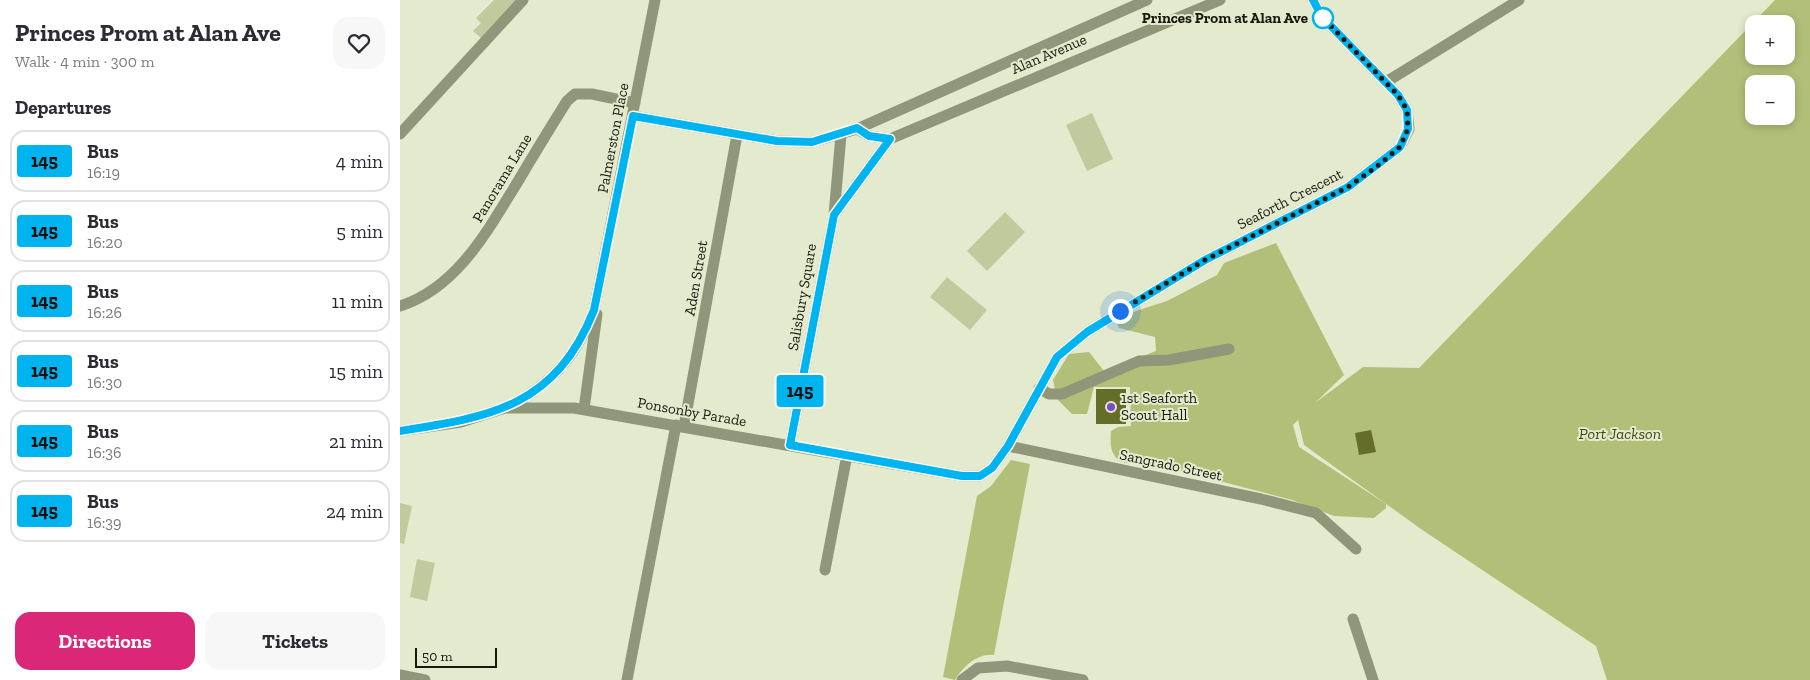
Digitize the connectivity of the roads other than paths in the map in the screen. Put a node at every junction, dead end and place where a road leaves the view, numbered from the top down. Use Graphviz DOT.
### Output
graph roads {
  1 [pos="523,0"];
  2 [pos="655,0"];
  3 [pos="1147,0"];
  4 [pos="1220,0"];
  5 [pos="1313,0"];
  6 [pos="1519,0"];
  7 [pos="1386,82"];
  8 [pos="635,103"];
  9 [pos="633,116"];
  10 [pos="857,128"];
  11 [pos="400,134"];
  12 [pos="737,135"];
  13 [pos="841,135"];
  14 [pos="890,139"];
  15 [pos="834,215"];
  16 [pos="601,282"];
  17 [pos="400,306"];
  18 [pos="1229,349"];
  19 [pos="1038,388"];
  20 [pos="505,408"];
  21 [pos="584,409"];
  22 [pos="680,426"];
  23 [pos="400,431"];
  24 [pos="790,445"];
  25 [pos="1008,446"];
  26 [pos="848,455"];
  27 [pos="1356,549"];
  28 [pos="825,570"];
  29 [pos="1353,619"];
  30 [pos="400,675"];
  31 [pos="425,680"];
  32 [pos="627,680"];
  33 [pos="962,680"];
  34 [pos="1083,680"];
  35 [pos="1373,680"];
  1 -- 11 [label="street"];
  2 -- 8 [label="street, Palmerston Place"];
  3 -- 10 [label="street, Alan Avenue"];
  4 -- 14 [label="street, Alan Avenue"];
  5 -- 7 [label="street, Seaforth Crescent"];
  6 -- 7 [label="street"];
  7 -- 19 [label="street, Seaforth Crescent"];
  8 -- 9 [label="street, Palmerston Place"];
  8 -- 17 [label="street, Panorama Lane"];
  9 -- 12 [label="street, Alan Avenue"];
  9 -- 16 [label="street, Palmerston Place"];
  10 -- 13 [label="street, Alan Avenue"];
  10 -- 14 [label="street"];
  12 -- 13 [label="street, Alan Avenue"];
  12 -- 22 [label="street, Aden Street"];
  13 -- 15 [label="street"];
  14 -- 15 [label="street"];
  15 -- 24 [label="street, Salisbury Square"];
  16 -- 20 [label="street, Palmerston Place"];
  16 -- 21 [label="street, Palmerston Place"];
  18 -- 19 [label="street"];
  19 -- 25 [label="street, Seaforth Crescent"];
  20 -- 21 [label="street, Ponsonby Parade"];
  20 -- 23 [label="street, Ponsonby Parade"];
  21 -- 22 [label="street, Ponsonby Parade"];
  22 -- 24 [label="street, Ponsonby Parade"];
  22 -- 32 [label="street, Aden Street"];
  24 -- 26 [label="street, Ponsonby Parade"];
  25 -- 26 [label="street, Ponsonby Parade"];
  25 -- 27 [label="street, Sangrado Street"];
  26 -- 28 [label="street"];
  29 -- 35 [label="street"];
  30 -- 31 [label="street"];
  33 -- 34 [label="street"];
}
